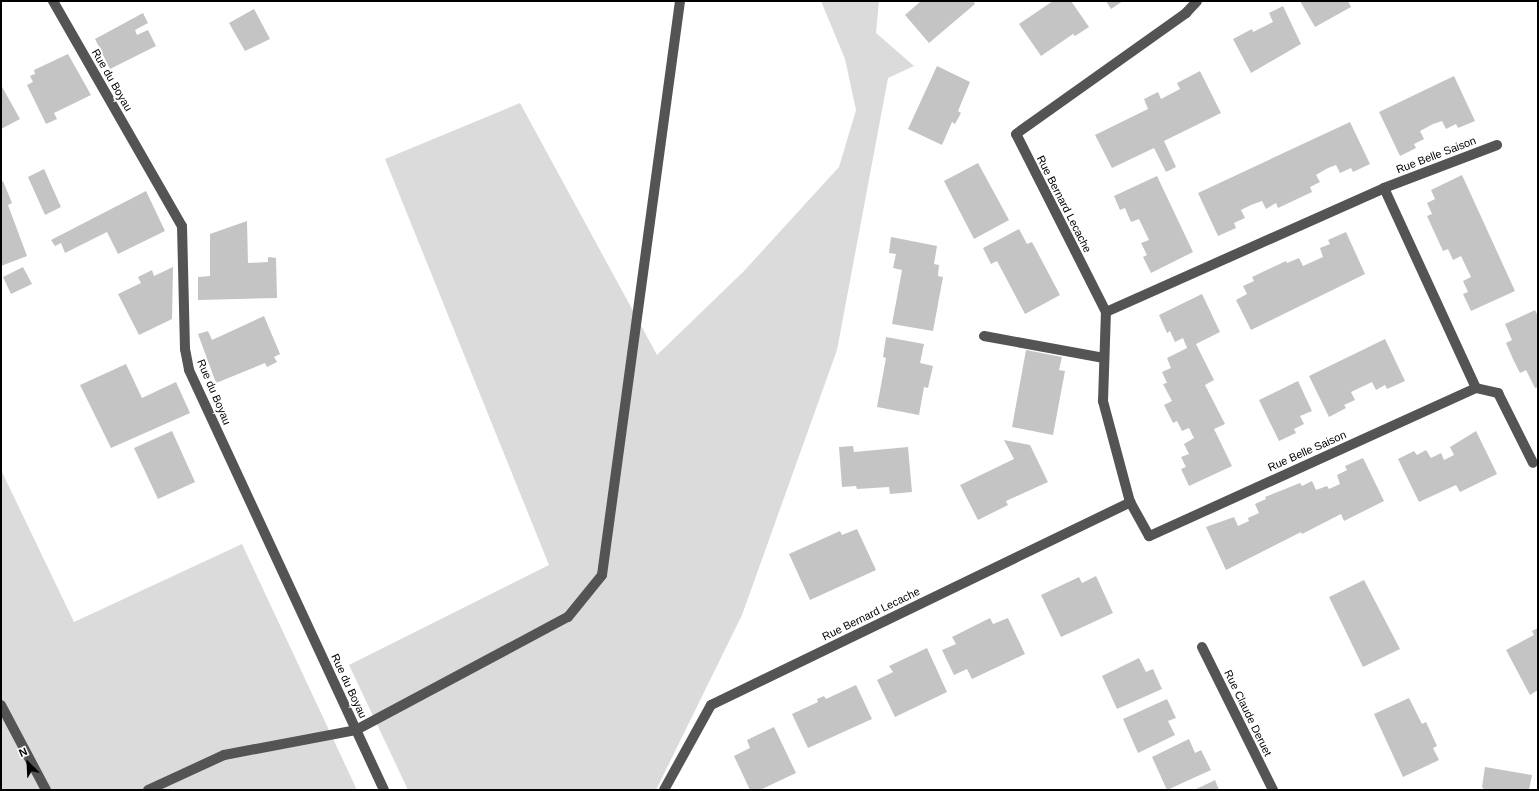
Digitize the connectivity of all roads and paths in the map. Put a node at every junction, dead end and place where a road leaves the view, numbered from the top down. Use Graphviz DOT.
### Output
graph roads {
  1 [pos="53,1"];
  2 [pos="680,1"];
  3 [pos="1197,1"];
  4 [pos="1497,144"];
  5 [pos="1384,188"];
  6 [pos="1106,312"];
  7 [pos="984,336"];
  8 [pos="1104,358"];
  9 [pos="1476,388"];
  10 [pos="1533,463"];
  11 [pos="1130,502"];
  12 [pos="1149,536"];
  13 [pos="1202,647"];
  14 [pos="1,705"];
  15 [pos="356,730"];
  16 [pos="46,790"];
  17 [pos="148,790"];
  18 [pos="384,790"];
  19 [pos="664,790"];
  20 [pos="1273,790"];
  1 -- 15 [label="street, Rue du Boyau"];
  2 -- 15 [label="street"];
  3 -- 6 [label="street, Rue Bernard Lecache"];
  4 -- 5 [label="street, Rue Belle Saison"];
  5 -- 6 [label="street, Rue Belle Saison"];
  5 -- 9 [label="street"];
  6 -- 8 [label="street, Rue Bernard Lecache"];
  7 -- 8 [label="street"];
  8 -- 11 [label="street, Rue Bernard Lecache"];
  9 -- 10 [label="street"];
  9 -- 12 [label="street, Rue Belle Saison"];
  11 -- 12 [label="street, Rue Bernard Lecache"];
  11 -- 19 [label="street, Rue Bernard Lecache"];
  13 -- 20 [label="street, Rue Claude Deruet"];
  14 -- 16 [label="street"];
  15 -- 17 [label="street"];
  15 -- 18 [label="street, Rue du Boyau"];
}
